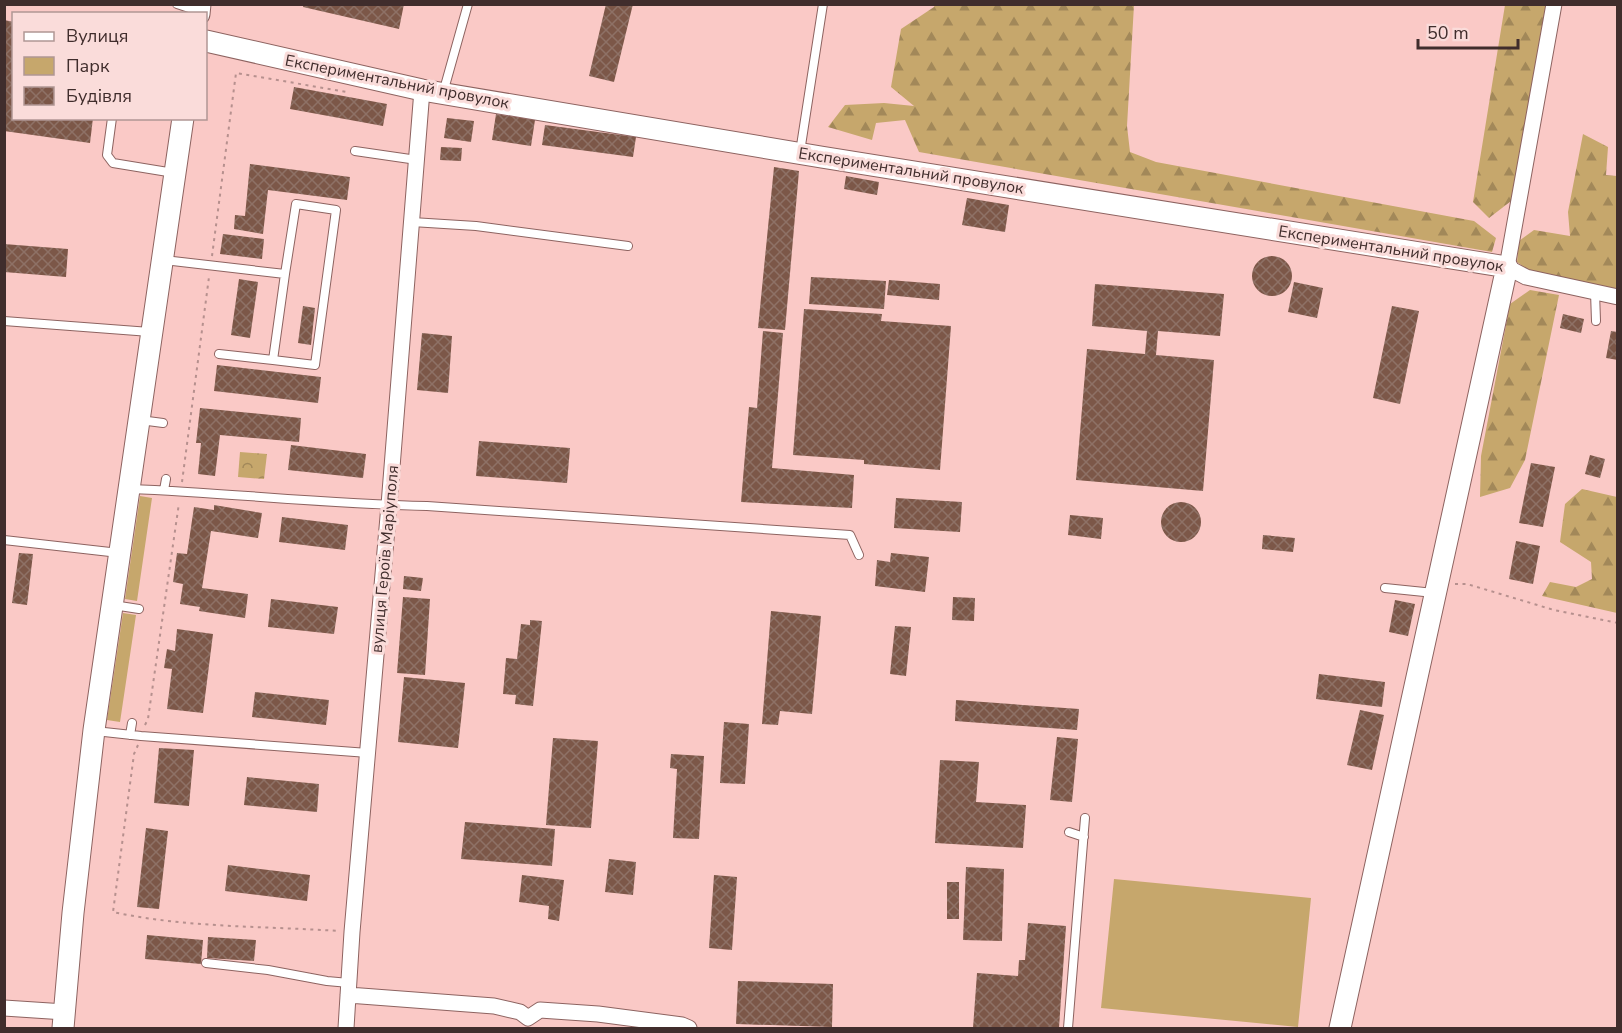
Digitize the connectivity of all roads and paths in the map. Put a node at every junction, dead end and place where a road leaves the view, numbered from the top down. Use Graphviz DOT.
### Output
graph roads {
  1 [pos="177,4"];
  2 [pos="468,4"];
  3 [pos="823,4"];
  4 [pos="1554,4"];
  5 [pos="199,10"];
  6 [pos="207,41"];
  7 [pos="433,92"];
  8 [pos="352,93"];
  9 [pos="112,120"];
  10 [pos="183,120"];
  11 [pos="355,151"];
  12 [pos="800,154"];
  13 [pos="417,160"];
  14 [pos="175,173"];
  15 [pos="412,222"];
  16 [pos="628,246"];
  17 [pos="162,260"];
  18 [pos="211,264"];
  19 [pos="1507,267"];
  20 [pos="285,274"];
  21 [pos="1595,292"];
  22 [pos="1617,297"];
  23 [pos="4,321"];
  24 [pos="1596,321"];
  25 [pos="152,332"];
  26 [pos="219,354"];
  27 [pos="273,360"];
  28 [pos="139,420"];
  29 [pos="163,423"];
  30 [pos="166,479"];
  31 [pos="129,489"];
  32 [pos="164,490"];
  33 [pos="180,491"];
  34 [pos="389,505"];
  35 [pos="4,540"];
  36 [pos="119,554"];
  37 [pos="858,555"];
  38 [pos="1385,588"];
  39 [pos="1436,588"];
  40 [pos="112,605"];
  41 [pos="139,609"];
  42 [pos="1617,623"];
  43 [pos="132,723"];
  44 [pos="93,730"];
  45 [pos="130,735"];
  46 [pos="141,736"];
  47 [pos="368,753"];
  48 [pos="1085,818"];
  49 [pos="1069,832"];
  50 [pos="1084,837"];
  51 [pos="352,932"];
  52 [pos="207,963"];
  53 [pos="348,989"];
  54 [pos="4,1008"];
  55 [pos="64,1020"];
  56 [pos="529,1023"];
  57 [pos="346,1029"];
  58 [pos="689,1029"];
  59 [pos="1068,1029"];
  60 [pos="1340,1029"];
  1 -- 5 [label="lane"];
  2 -- 7 [label="lane"];
  3 -- 12 [label="lane"];
  4 -- 19 [label="street"];
  6 -- 7 [label="street, Експериментальний провулок"];
  7 -- 12 [label="street, Експериментальний провулок"];
  7 -- 13 [label="street, вулиця Героїв Маріуполя"];
  8 -- 18 [label="path"];
  9 -- 14 [label="lane"];
  10 -- 14 [label="street"];
  11 -- 13 [label="lane"];
  12 -- 19 [label="street, Експериментальний провулок"];
  13 -- 15 [label="street, вулиця Героїв Маріуполя"];
  14 -- 17 [label="street"];
  15 -- 16 [label="lane"];
  15 -- 34 [label="street, вулиця Героїв Маріуполя"];
  17 -- 18 [label="lane"];
  17 -- 25 [label="street"];
  18 -- 20 [label="lane"];
  18 -- 33 [label="path"];
  19 -- 21 [label="street, Експериментальний провулок"];
  19 -- 39 [label="street"];
  20 -- 27 [label="lane"];
  20 -- 27 [label="lane"];
  21 -- 22 [label="street, Експериментальний провулок"];
  21 -- 24 [label="lane"];
  23 -- 25 [label="lane"];
  25 -- 28 [label="street"];
  26 -- 27 [label="lane"];
  28 -- 29 [label="lane"];
  28 -- 31 [label="street"];
  30 -- 32 [label="lane"];
  31 -- 32 [label="lane"];
  31 -- 36 [label="street"];
  32 -- 33 [label="lane"];
  33 -- 34 [label="lane"];
  33 -- 46 [label="path"];
  34 -- 37 [label="lane"];
  34 -- 47 [label="street, вулиця Героїв Маріуполя"];
  35 -- 36 [label="lane"];
  36 -- 40 [label="street"];
  38 -- 39 [label="lane"];
  39 -- 42 [label="path"];
  39 -- 60 [label="street"];
  40 -- 41 [label="lane"];
  40 -- 44 [label="street"];
  43 -- 45 [label="lane"];
  44 -- 45 [label="lane"];
  44 -- 55 [label="street"];
  45 -- 46 [label="lane"];
  46 -- 47 [label="lane"];
  46 -- 51 [label="path"];
  47 -- 51 [label="street, вулиця Героїв Маріуполя"];
  48 -- 50 [label="lane"];
  49 -- 50 [label="lane"];
  50 -- 59 [label="lane"];
  51 -- 53 [label="street, вулиця Героїв Маріуполя"];
  52 -- 53 [label="lane"];
  53 -- 56 [label="street"];
  53 -- 57 [label="street, вулиця Героїв Маріуполя"];
  54 -- 55 [label="street"];
  56 -- 58 [label="street"];
}
